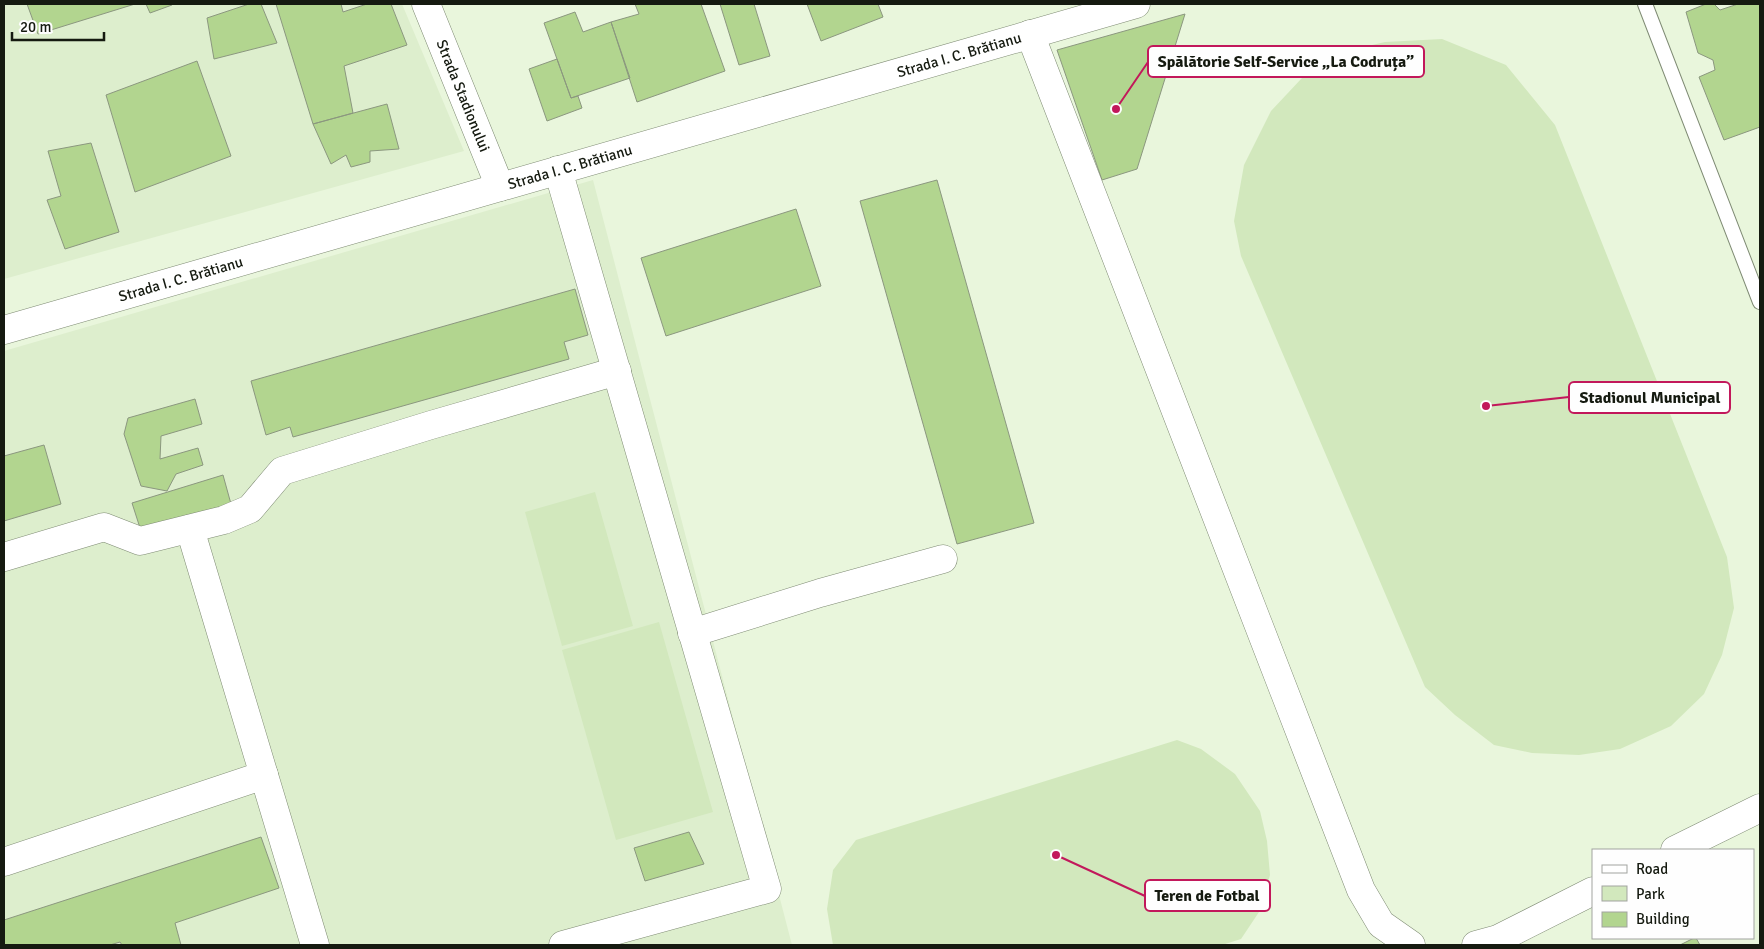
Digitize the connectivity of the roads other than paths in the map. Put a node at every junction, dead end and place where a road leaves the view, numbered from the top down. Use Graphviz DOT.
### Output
graph roads {
  1 [pos="426,4"];
  2 [pos="1136,4"];
  3 [pos="1645,4"];
  4 [pos="1030,34"];
  5 [pos="558,170"];
  6 [pos="500,187"];
  7 [pos="1760,302"];
  8 [pos="4,330"];
  9 [pos="617,371"];
  10 [pos="190,529"];
  11 [pos="4,557"];
  12 [pos="943,559"];
  13 [pos="692,633"];
  14 [pos="264,775"];
  15 [pos="1760,808"];
  16 [pos="1677,849"];
  17 [pos="4,862"];
  18 [pos="1592,892"];
  19 [pos="315,945"];
  20 [pos="563,945"];
  21 [pos="1411,945"];
  22 [pos="1476,945"];
  1 -- 6 [label="street, Strada Stadionului"];
  2 -- 4 [label="street, Strada I. C. Brătianu"];
  3 -- 7 [label="lane"];
  4 -- 5 [label="street, Strada I. C. Brătianu"];
  4 -- 21 [label="street"];
  5 -- 6 [label="street, Strada I. C. Brătianu"];
  5 -- 9 [label="street"];
  6 -- 8 [label="street, Strada I. C. Brătianu"];
  9 -- 10 [label="street"];
  9 -- 13 [label="street"];
  10 -- 11 [label="street"];
  10 -- 14 [label="street"];
  12 -- 13 [label="street"];
  13 -- 20 [label="street"];
  14 -- 17 [label="street"];
  14 -- 19 [label="street"];
  15 -- 16 [label="street"];
  18 -- 22 [label="street"];
}
